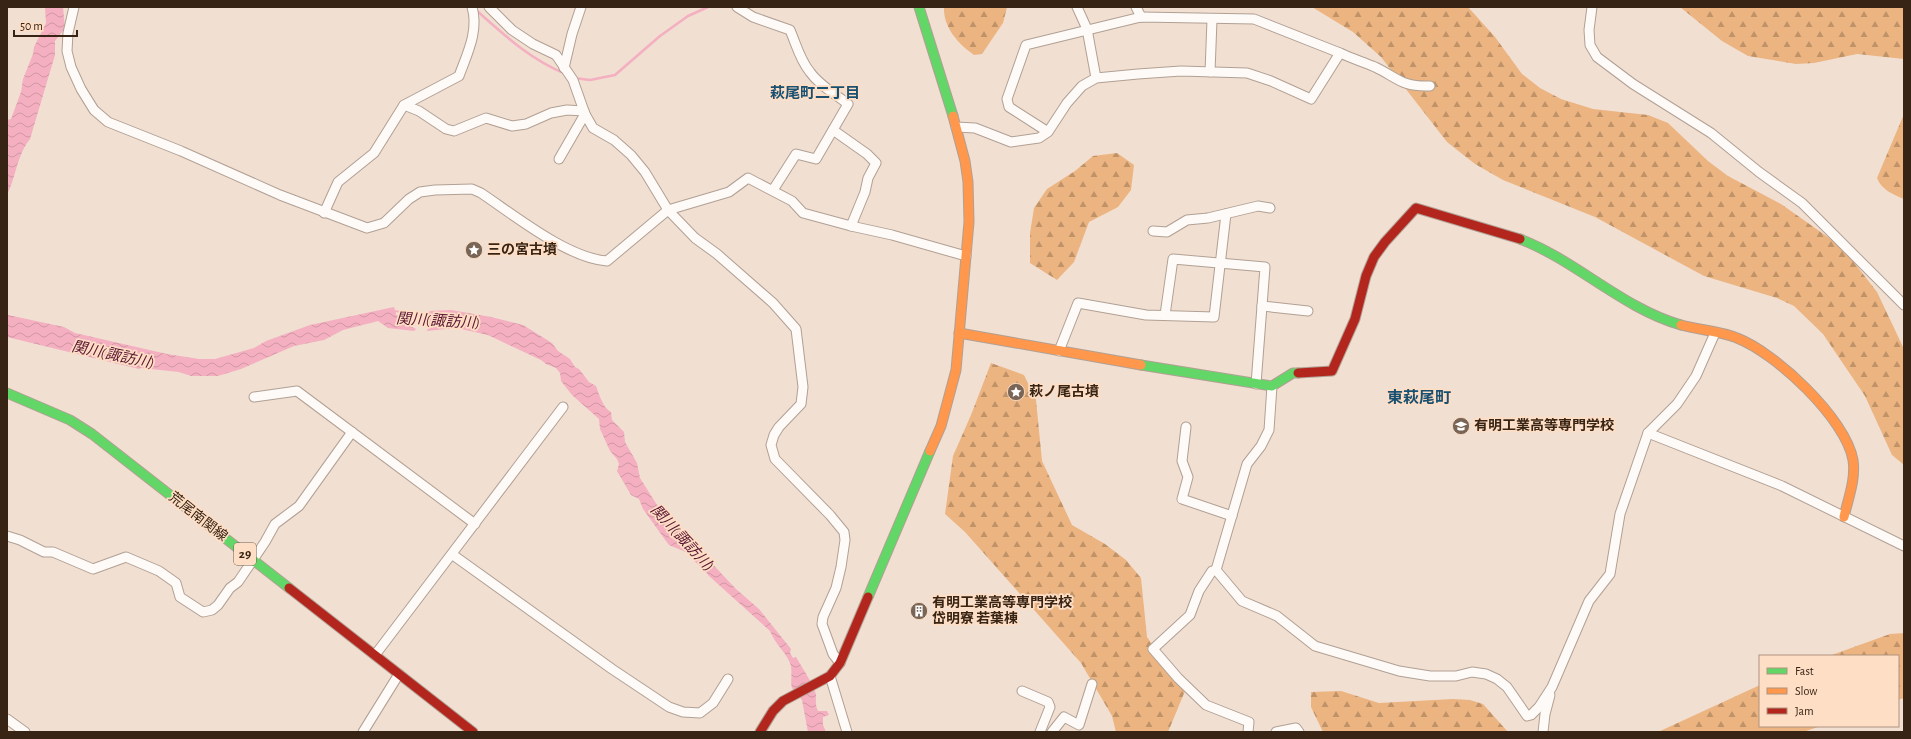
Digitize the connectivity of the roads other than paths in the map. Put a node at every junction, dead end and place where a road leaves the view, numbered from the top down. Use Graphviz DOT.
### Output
graph roads {
  1 [pos="74,7"];
  2 [pos="472,7"];
  3 [pos="489,7"];
  4 [pos="581,7"];
  5 [pos="736,7"];
  6 [pos="919,7"];
  7 [pos="1077,7"];
  8 [pos="1136,7"];
  9 [pos="1592,7"];
  10 [pos="1142,17"];
  11 [pos="1212,20"];
  12 [pos="1086,29"];
  13 [pos="1340,53"];
  14 [pos="564,68"];
  15 [pos="1210,72"];
  16 [pos="1096,78"];
  17 [pos="1430,86"];
  18 [pos="404,105"];
  19 [pos="584,113"];
  20 [pos="956,127"];
  21 [pos="833,130"];
  22 [pos="1048,132"];
  23 [pos="559,159"];
  24 [pos="773,190"];
  25 [pos="1270,208"];
  26 [pos="668,210"];
  27 [pos="324,213"];
  28 [pos="1226,214"];
  29 [pos="851,226"];
  30 [pos="1153,231"];
  31 [pos="966,256"];
  32 [pos="1220,262"];
  33 [pos="1904,305"];
  34 [pos="1262,306"];
  35 [pos="1308,311"];
  36 [pos="1166,315"];
  37 [pos="959,333"];
  38 [pos="1715,333"];
  39 [pos="1059,351"];
  40 [pos="1256,384"];
  41 [pos="1272,386"];
  42 [pos="7,393"];
  43 [pos="254,397"];
  44 [pos="564,407"];
  45 [pos="1186,427"];
  46 [pos="352,432"];
  47 [pos="1648,433"];
  48 [pos="1232,516"];
  49 [pos="1844,516"];
  50 [pos="475,524"];
  51 [pos="7,536"];
  52 [pos="1904,546"];
  53 [pos="453,555"];
  54 [pos="253,561"];
  55 [pos="1216,570"];
  56 [pos="375,655"];
  57 [pos="840,663"];
  58 [pos="398,674"];
  59 [pos="826,678"];
  60 [pos="728,679"];
  61 [pos="1092,684"];
  62 [pos="1552,687"];
  63 [pos="1022,691"];
  64 [pos="7,719"];
  65 [pos="25,732"];
  66 [pos="363,732"];
  67 [pos="473,732"];
  68 [pos="760,732"];
  69 [pos="847,732"];
  70 [pos="1040,732"];
  71 [pos="1052,732"];
  72 [pos="1248,732"];
  73 [pos="1276,732"];
  74 [pos="1299,732"];
  75 [pos="1544,732"];
  1 -- 27 [label="street"];
  2 -- 18 [label="street"];
  3 -- 14 [label="street"];
  4 -- 14 [label="street"];
  5 -- 21 [label="street"];
  6 -- 20 [label="street"];
  7 -- 12 [label="street"];
  8 -- 10 [label="street"];
  9 -- 33 [label="street"];
  10 -- 11 [label="street"];
  10 -- 12 [label="street"];
  11 -- 13 [label="street"];
  11 -- 15 [label="street"];
  12 -- 16 [label="street"];
  12 -- 22 [label="street"];
  13 -- 15 [label="street"];
  13 -- 17 [label="street"];
  14 -- 19 [label="street"];
  15 -- 16 [label="street"];
  16 -- 22 [label="street"];
  18 -- 19 [label="street"];
  18 -- 27 [label="street"];
  19 -- 23 [label="street"];
  19 -- 26 [label="street"];
  20 -- 22 [label="street"];
  20 -- 31 [label="street"];
  21 -- 24 [label="street"];
  21 -- 29 [label="street"];
  24 -- 26 [label="street"];
  24 -- 29 [label="street"];
  25 -- 28 [label="street"];
  26 -- 27 [label="street"];
  26 -- 57 [label="street"];
  28 -- 30 [label="street"];
  28 -- 32 [label="street"];
  29 -- 31 [label="street"];
  31 -- 37 [label="street"];
  32 -- 34 [label="street"];
  32 -- 36 [label="street"];
  32 -- 36 [label="street"];
  34 -- 35 [label="street"];
  34 -- 40 [label="street"];
  36 -- 39 [label="street"];
  37 -- 39 [label="street"];
  37 -- 57 [label="street"];
  38 -- 41 [label="street"];
  38 -- 47 [label="street"];
  38 -- 49 [label="street"];
  39 -- 40 [label="street"];
  40 -- 41 [label="street"];
  41 -- 48 [label="street"];
  42 -- 54 [label="street, 荒尾南関線 / 29"];
  43 -- 46 [label="street"];
  44 -- 50 [label="street"];
  45 -- 48 [label="street"];
  46 -- 50 [label="street"];
  46 -- 54 [label="street"];
  47 -- 49 [label="street"];
  47 -- 62 [label="street"];
  48 -- 55 [label="street"];
  49 -- 52 [label="street"];
  50 -- 53 [label="street"];
  51 -- 54 [label="street"];
  53 -- 56 [label="street"];
  53 -- 60 [label="street"];
  54 -- 56 [label="street, 荒尾南関線 / 29"];
  55 -- 62 [label="street"];
  55 -- 72 [label="street"];
  56 -- 58 [label="street, 荒尾南関線 / 29"];
  57 -- 59 [label="street"];
  58 -- 66 [label="street"];
  58 -- 67 [label="street, 荒尾南関線 / 29"];
  59 -- 68 [label="street"];
  59 -- 69 [label="street"];
  61 -- 71 [label="street"];
  62 -- 75 [label="street"];
  63 -- 70 [label="street"];
  64 -- 65 [label="street"];
  73 -- 74 [label="street"];
}
